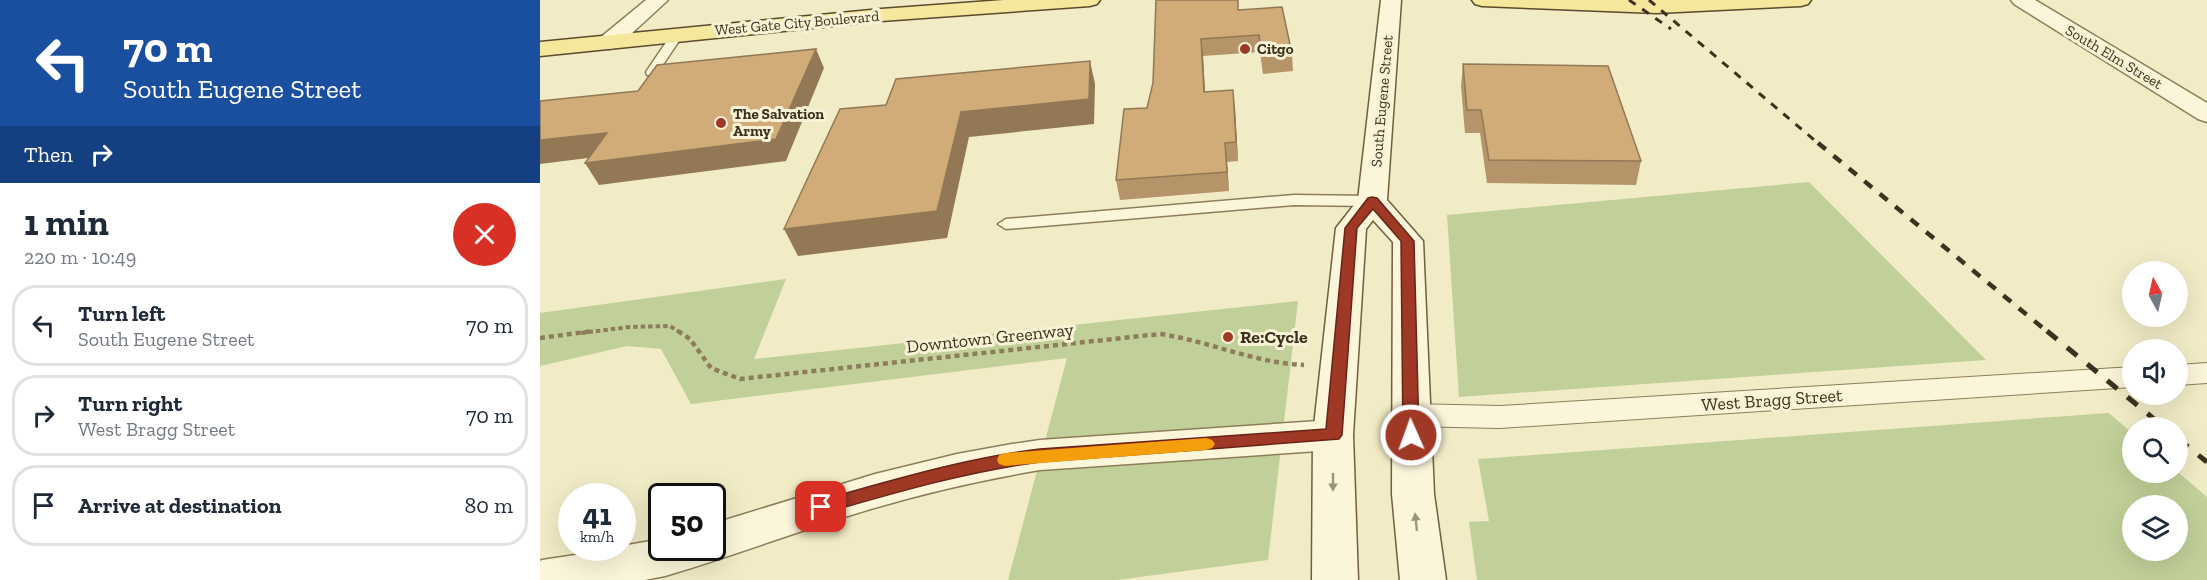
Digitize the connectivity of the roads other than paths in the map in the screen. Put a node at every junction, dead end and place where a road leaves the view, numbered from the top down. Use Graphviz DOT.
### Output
graph roads {
  1 [pos="658,0"];
  2 [pos="1090,0"];
  3 [pos="1391,0"];
  4 [pos="1482,0"];
  5 [pos="1801,0"];
  6 [pos="2021,0"];
  7 [pos="677,35"];
  8 [pos="609,42"];
  9 [pos="540,48"];
  10 [pos="652,72"];
  11 [pos="2207,114"];
  12 [pos="1372,201"];
  13 [pos="1006,224"];
  14 [pos="2207,373"];
  15 [pos="2188,374"];
  16 [pos="2122,379"];
  17 [pos="1410,415"];
  18 [pos="1334,435"];
  19 [pos="726,538"];
  20 [pos="648,560"];
  21 [pos="542,580"];
  22 [pos="1335,580"];
  23 [pos="1423,580"];
  1 -- 8 [label="main road"];
  2 -- 7 [label="main road, West Gate City Boulevard"];
  3 -- 12 [label="main road, South Eugene Street"];
  4 -- 5 [label="main road"];
  6 -- 11 [label="main road, South Elm Street"];
  7 -- 8 [label="main road, West Gate City Boulevard"];
  7 -- 10 [label="lane"];
  8 -- 9 [label="main road, West Gate City Boulevard"];
  12 -- 13 [label="lane"];
  12 -- 17 [label="main road"];
  12 -- 18 [label="main road"];
  14 -- 15 [label="street"];
  16 -- 17 [label="street, West Bragg Street"];
  23 -- 17 [label="main road, one-way"];
  18 -- 19 [label="main road"];
  18 -- 22 [label="main road, one-way"];
  20 -- 21 [label="main road"];
}
